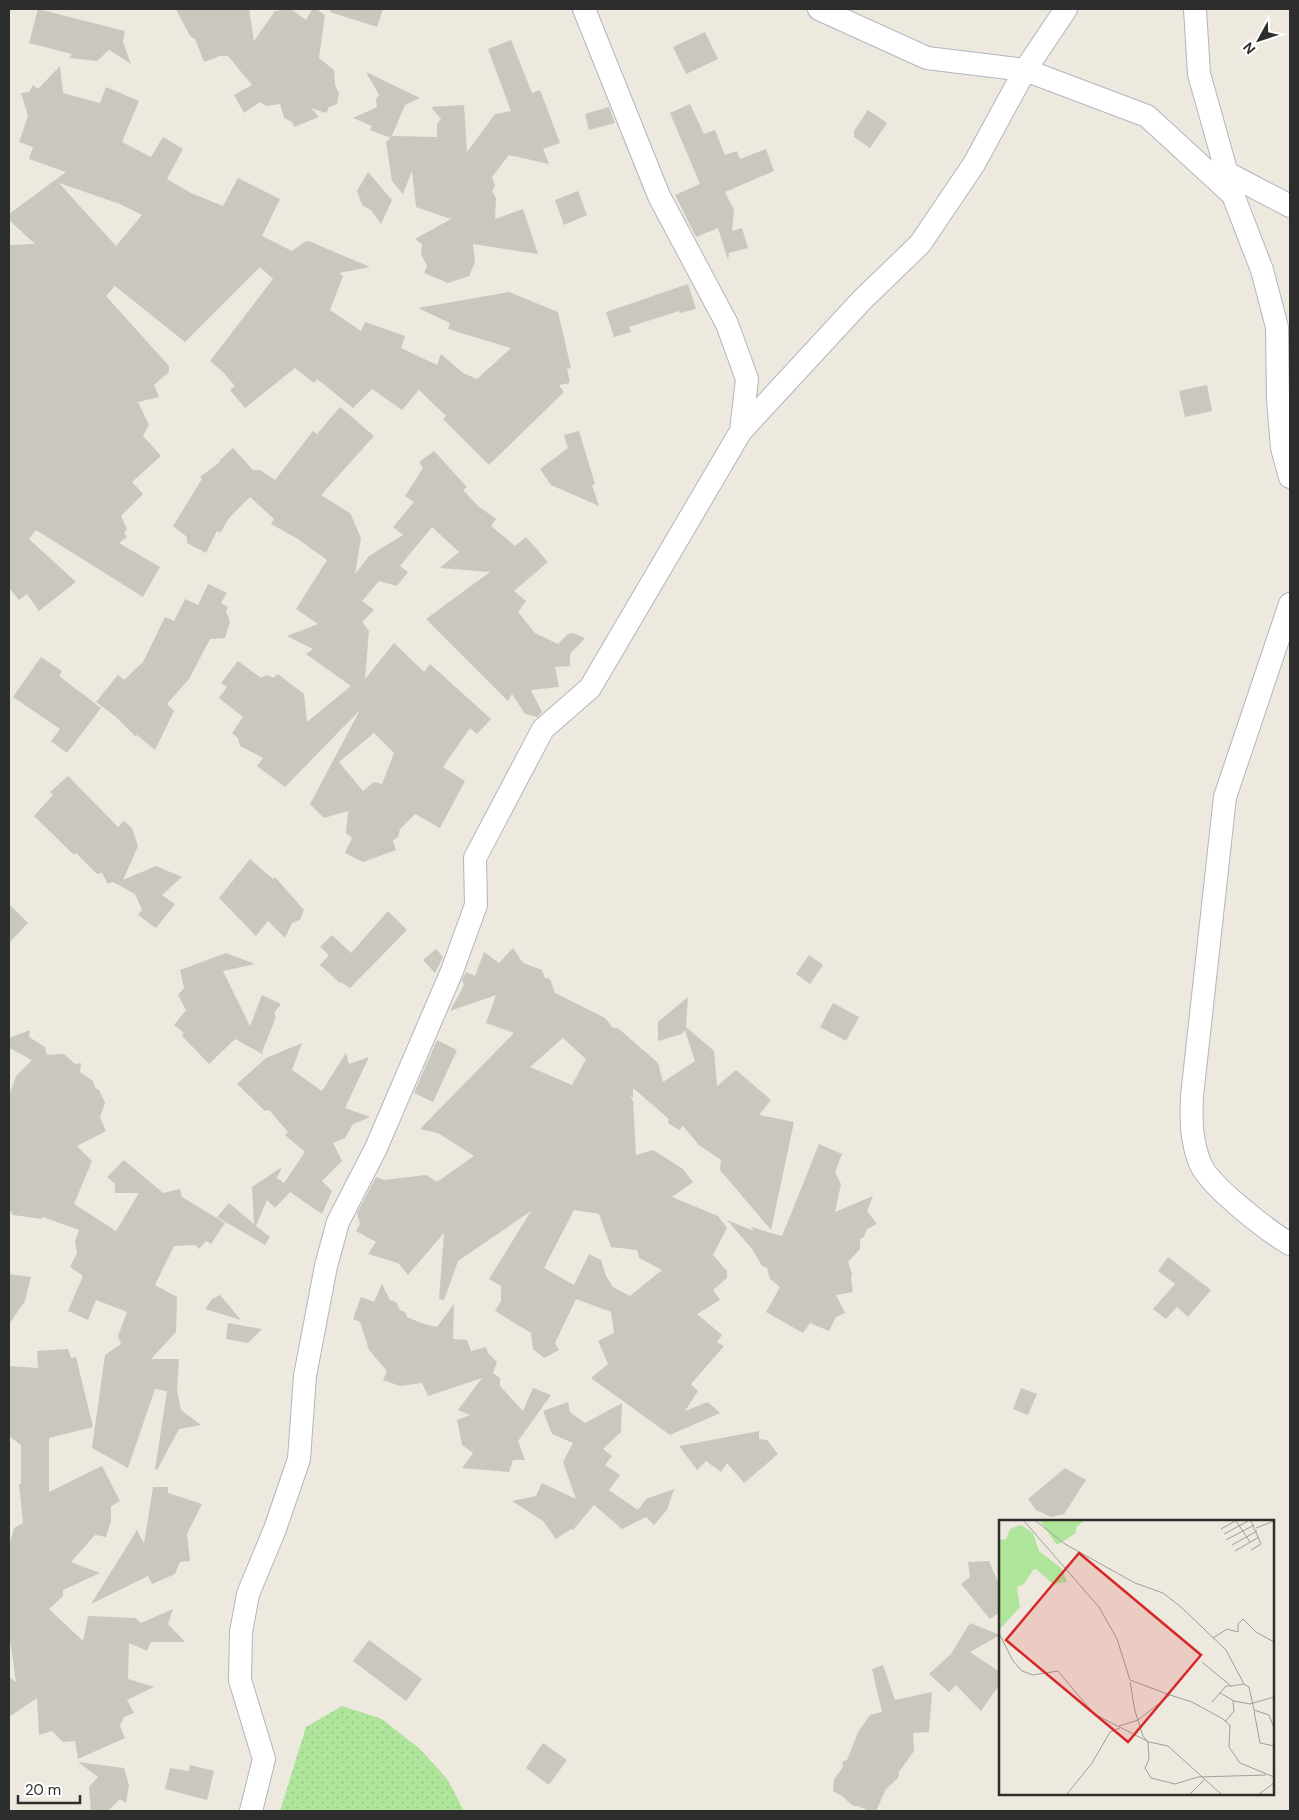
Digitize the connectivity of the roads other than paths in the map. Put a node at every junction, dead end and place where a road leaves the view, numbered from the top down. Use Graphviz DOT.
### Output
graph roads {
  1 [pos="584,9"];
  2 [pos="819,9"];
  3 [pos="1066,9"];
  4 [pos="1195,9"];
  5 [pos="1025,70"];
  6 [pos="1227,173"];
  7 [pos="1233,194"];
  8 [pos="1290,206"];
  9 [pos="741,431"];
  10 [pos="1290,477"];
  11 [pos="1290,604"];
  12 [pos="1290,1244"];
  13 [pos="251,1811"];
  1 -- 9 [label="street"];
  2 -- 5 [label="street"];
  3 -- 5 [label="street"];
  4 -- 6 [label="street"];
  5 -- 7 [label="street"];
  5 -- 9 [label="street"];
  6 -- 7 [label="street"];
  6 -- 8 [label="street"];
  7 -- 10 [label="street"];
  9 -- 13 [label="street"];
  11 -- 12 [label="street"];
}
